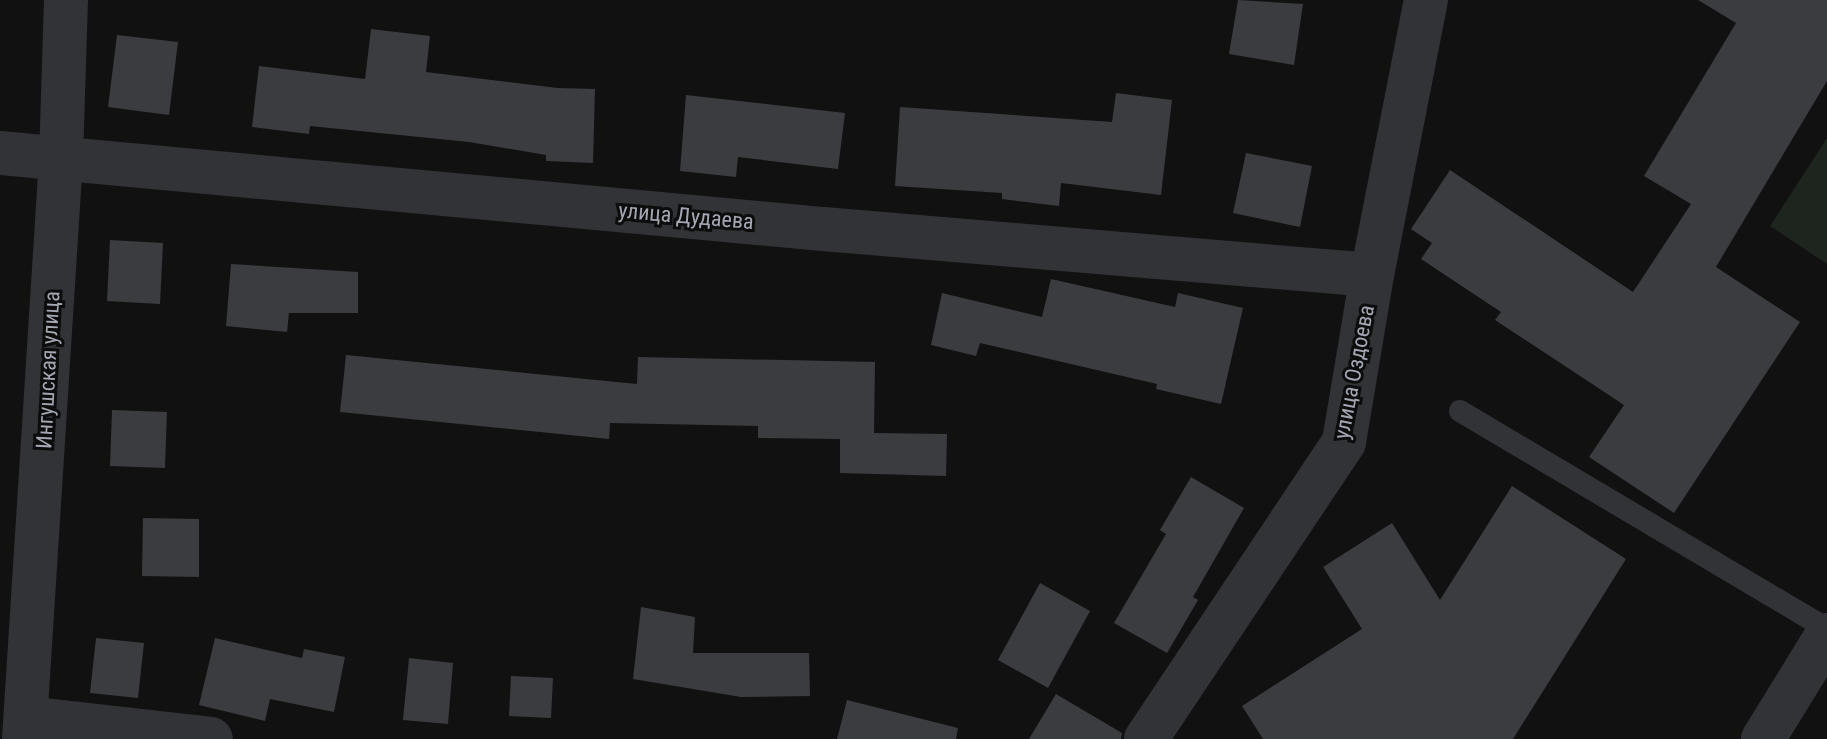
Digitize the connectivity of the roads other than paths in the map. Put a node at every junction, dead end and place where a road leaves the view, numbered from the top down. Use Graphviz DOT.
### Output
graph roads {
  1 [pos="66,0"];
  2 [pos="1426,0"];
  3 [pos="0,153"];
  4 [pos="61,159"];
  5 [pos="1372,275"];
  6 [pos="1460,411"];
  7 [pos="1827,632"];
  8 [pos="26,729"];
  9 [pos="211,739"];
  10 [pos="1146,739"];
  11 [pos="1763,739"];
  1 -- 4 [label="street, Ингушская улица"];
  2 -- 5 [label="street, улица Оздоева"];
  3 -- 4 [label="street, улица Дудаева"];
  4 -- 5 [label="street, улица Дудаева"];
  4 -- 8 [label="street, Ингушская улица"];
  5 -- 10 [label="street, улица Оздоева"];
  6 -- 7 [label="lane"];
  7 -- 11 [label="street"];
  8 -- 9 [label="street"];
}
